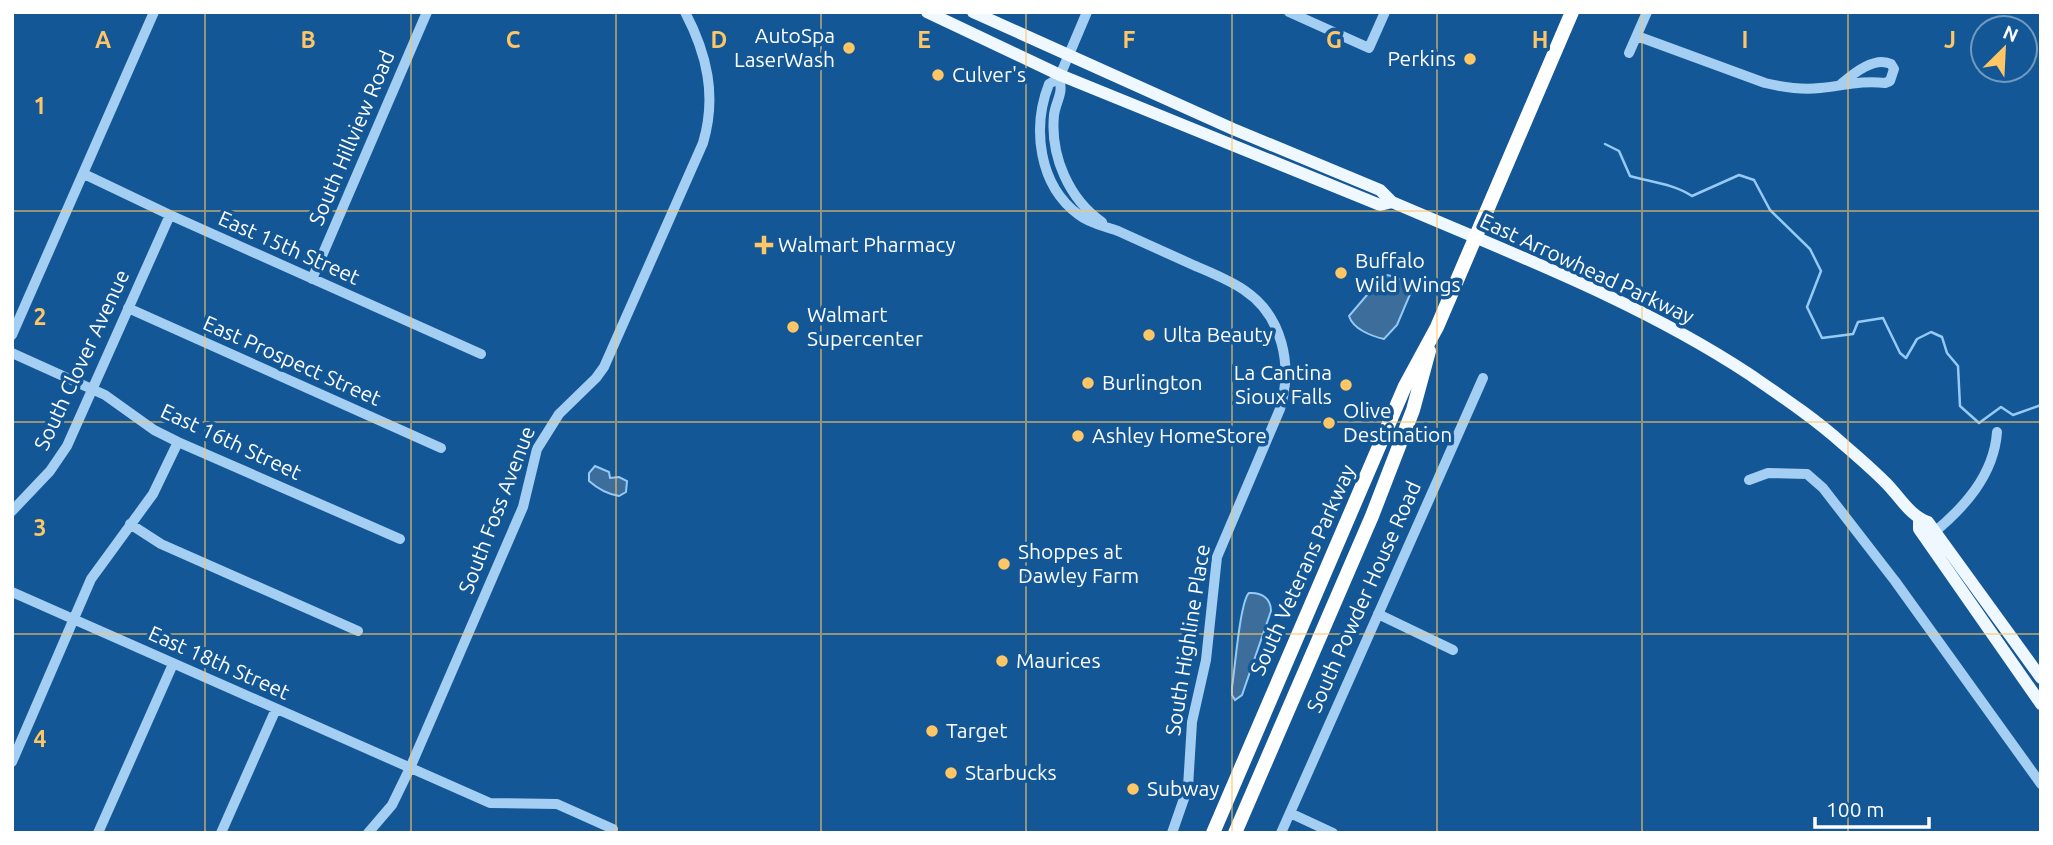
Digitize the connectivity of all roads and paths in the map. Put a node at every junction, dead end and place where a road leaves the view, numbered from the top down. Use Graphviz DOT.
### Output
graph roads {
  1 [pos="154,12"];
  2 [pos="428,12"];
  3 [pos="685,12"];
  4 [pos="927,12"];
  5 [pos="973,12"];
  6 [pos="1087,12"];
  7 [pos="1289,12"];
  8 [pos="1385,12"];
  9 [pos="1572,12"];
  10 [pos="1647,12"];
  11 [pos="1637,36"];
  12 [pos="1629,53"];
  13 [pos="1069,56"];
  14 [pos="1060,76"];
  15 [pos="1841,84"];
  16 [pos="84,174"];
  17 [pos="1392,202"];
  18 [pos="170,215"];
  19 [pos="1108,227"];
  20 [pos="1476,238"];
  21 [pos="312,279"];
  22 [pos="128,308"];
  23 [pos="1437,327"];
  24 [pos="12,335"];
  25 [pos="12,353"];
  26 [pos="481,354"];
  27 [pos="1483,378"];
  28 [pos="92,388"];
  29 [pos="1997,432"];
  30 [pos="178,442"];
  31 [pos="441,448"];
  32 [pos="1749,480"];
  33 [pos="12,511"];
  34 [pos="130,524"];
  35 [pos="1930,535"];
  36 [pos="400,539"];
  37 [pos="12,592"];
  38 [pos="1378,614"];
  39 [pos="74,620"];
  40 [pos="358,631"];
  41 [pos="1453,650"];
  42 [pos="173,664"];
  43 [pos="2041,678"];
  44 [pos="2041,704"];
  45 [pos="276,709"];
  46 [pos="12,762"];
  47 [pos="410,768"];
  48 [pos="2041,783"];
  49 [pos="1290,813"];
  50 [pos="613,829"];
  51 [pos="98,833"];
  52 [pos="221,833"];
  53 [pos="368,833"];
  54 [pos="1172,833"];
  55 [pos="1213,833"];
  56 [pos="1235,833"];
  57 [pos="1281,833"];
  58 [pos="1333,833"];
  1 -- 16 [label="street"];
  2 -- 21 [label="street, South Hillview Road"];
  3 -- 47 [label="street, South Foss Avenue"];
  4 -- 14 [label="main road, East Arrowhead Parkway"];
  5 -- 13 [label="main road, East Arrowhead Parkway"];
  6 -- 13 [label="street"];
  7 -- 8 [label="street"];
  9 -- 20 [label="highway, South Veterans Parkway"];
  10 -- 11 [label="street"];
  11 -- 12 [label="street"];
  11 -- 15 [label="street"];
  13 -- 14 [label="street"];
  13 -- 17 [label="main road, East Arrowhead Parkway"];
  14 -- 17 [label="main road, East Arrowhead Parkway"];
  14 -- 19 [label="street, South Highline Place"];
  14 -- 19 [label="street, South Highline Place"];
  15 -- 15 [label="street"];
  16 -- 18 [label="street, East 15th Street"];
  16 -- 24 [label="street"];
  17 -- 20 [label="main road, East Arrowhead Parkway"];
  18 -- 21 [label="street, East 15th Street"];
  18 -- 22 [label="street, South Clover Avenue"];
  19 -- 54 [label="street, South Highline Place"];
  20 -- 23 [label="highway, South Veterans Parkway"];
  20 -- 35 [label="main road, East Arrowhead Parkway"];
  21 -- 26 [label="street, East 15th Street"];
  22 -- 28 [label="street, South Clover Avenue"];
  22 -- 31 [label="street, East Prospect Street"];
  23 -- 55 [label="highway, South Veterans Parkway"];
  23 -- 56 [label="highway, South Veterans Parkway"];
  25 -- 28 [label="street, East 16th Street"];
  27 -- 38 [label="street, South Powder House Road"];
  28 -- 30 [label="street, East 16th Street"];
  28 -- 33 [label="street, South Clover Avenue"];
  29 -- 35 [label="street"];
  30 -- 34 [label="street"];
  30 -- 36 [label="street, East 16th Street"];
  32 -- 48 [label="street"];
  34 -- 39 [label="street"];
  34 -- 40 [label="street"];
  35 -- 43 [label="main road, East Arrowhead Parkway"];
  35 -- 44 [label="main road, East Arrowhead Parkway"];
  37 -- 39 [label="street, East 18th Street"];
  38 -- 41 [label="street"];
  38 -- 49 [label="street, South Powder House Road"];
  39 -- 42 [label="street, East 18th Street"];
  39 -- 46 [label="street"];
  42 -- 45 [label="street, East 18th Street"];
  42 -- 51 [label="street"];
  45 -- 47 [label="street, East 18th Street"];
  45 -- 52 [label="street"];
  47 -- 50 [label="street, East 18th Street"];
  47 -- 53 [label="street, South Foss Avenue"];
  49 -- 57 [label="street, South Powder House Road"];
  49 -- 58 [label="street"];
}
